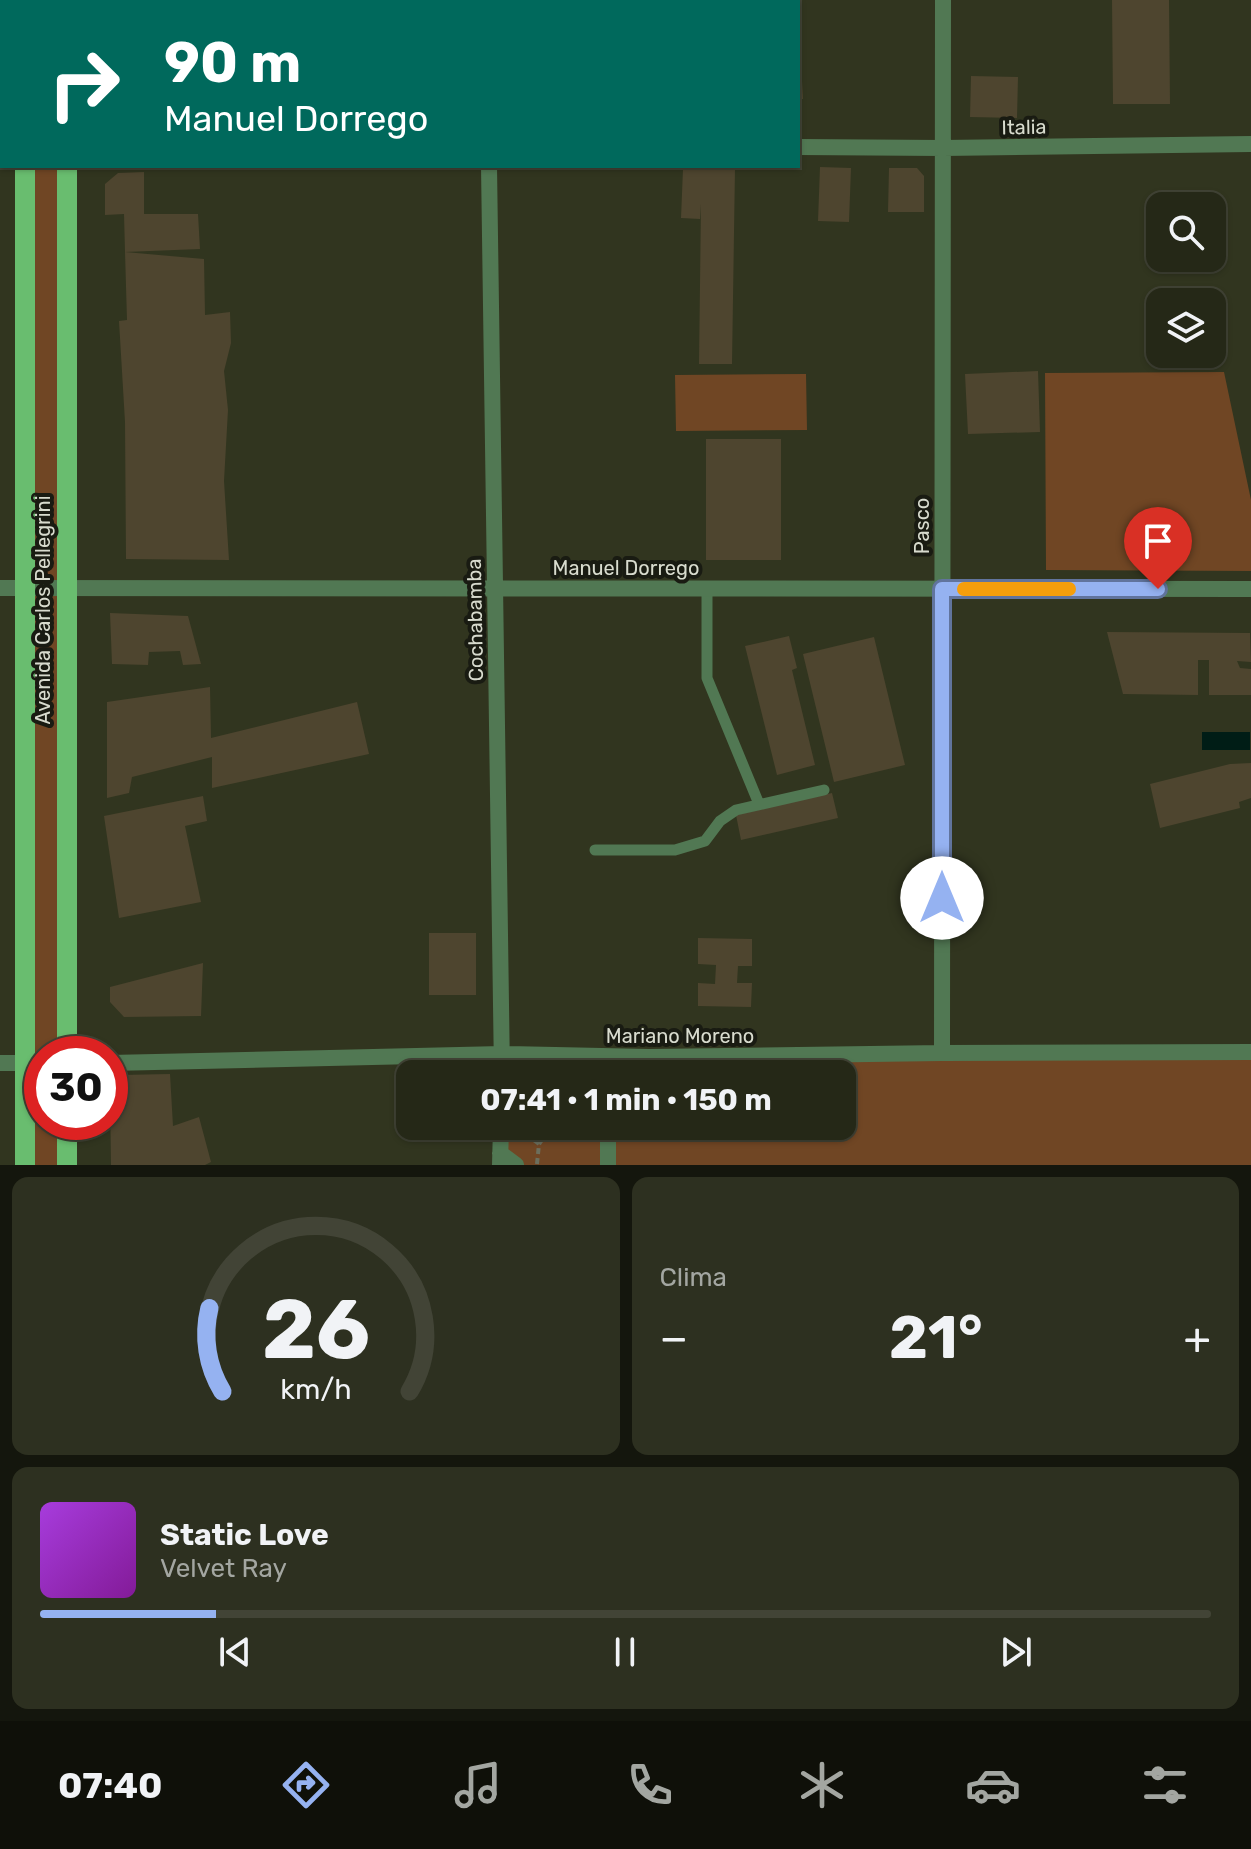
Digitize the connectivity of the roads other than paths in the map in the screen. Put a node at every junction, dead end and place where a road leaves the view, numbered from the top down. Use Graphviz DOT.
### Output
graph roads {
  1 [pos="943,0"];
  2 [pos="1251,144"];
  3 [pos="800,147"];
  4 [pos="943,148"];
  5 [pos="25,168"];
  6 [pos="67,168"];
  7 [pos="489,168"];
  8 [pos="0,588"];
  9 [pos="24,588"];
  10 [pos="67,588"];
  11 [pos="494,588"];
  12 [pos="707,588"];
  13 [pos="942,589"];
  14 [pos="1251,589"];
  15 [pos="824,790"];
  16 [pos="759,804"];
  17 [pos="595,850"];
  18 [pos="32,1036"];
  19 [pos="67,1036"];
  20 [pos="1251,1052"];
  21 [pos="942,1053"];
  22 [pos="502,1054"];
  23 [pos="649,1057"];
  24 [pos="502,1060"];
  25 [pos="645,1060"];
  26 [pos="0,1063"];
  27 [pos="24,1063"];
  28 [pos="128,1063"];
  29 [pos="27,1140"];
  30 [pos="67,1140"];
  31 [pos="608,1140"];
  32 [pos="500,1159"];
  33 [pos="25,1165"];
  34 [pos="67,1165"];
  35 [pos="516,1165"];
  36 [pos="608,1165"];
  1 -- 4 [label="street, Pasco"];
  2 -- 4 [label="street, Italia"];
  3 -- 4 [label="street, Italia"];
  4 -- 13 [label="street, Pasco"];
  5 -- 9 [label="main road, Avenida Carlos Pellegrini"];
  6 -- 10 [label="main road, Avenida Carlos Pellegrini"];
  7 -- 11 [label="street, Cochabamba"];
  8 -- 9 [label="street, Manuel Dorrego"];
  9 -- 10 [label="street, Manuel Dorrego"];
  9 -- 18 [label="main road, Avenida Carlos Pellegrini"];
  10 -- 11 [label="street, Manuel Dorrego"];
  10 -- 19 [label="main road, Avenida Carlos Pellegrini"];
  11 -- 12 [label="street, Manuel Dorrego"];
  11 -- 22 [label="street, Cochabamba"];
  12 -- 13 [label="street, Manuel Dorrego"];
  12 -- 16 [label="lane"];
  13 -- 14 [label="street, Manuel Dorrego"];
  13 -- 21 [label="street, Pasco"];
  15 -- 16 [label="lane"];
  16 -- 17 [label="lane"];
  20 -- 21 [label="street, Mariano Moreno"];
  21 -- 23 [label="street, Mariano Moreno"];
  22 -- 23 [label="street, Mariano Moreno"];
  22 -- 24 [label="street, Cochabamba"];
  22 -- 28 [label="street, Mariano Moreno"];
  23 -- 25 [label="street"];
  26 -- 27 [label="street"];
  29 -- 33 [label="main road, Avenida Carlos Pellegrini"];
  30 -- 34 [label="main road"];
  31 -- 36 [label="street"];
  32 -- 35 [label="street"];
}
